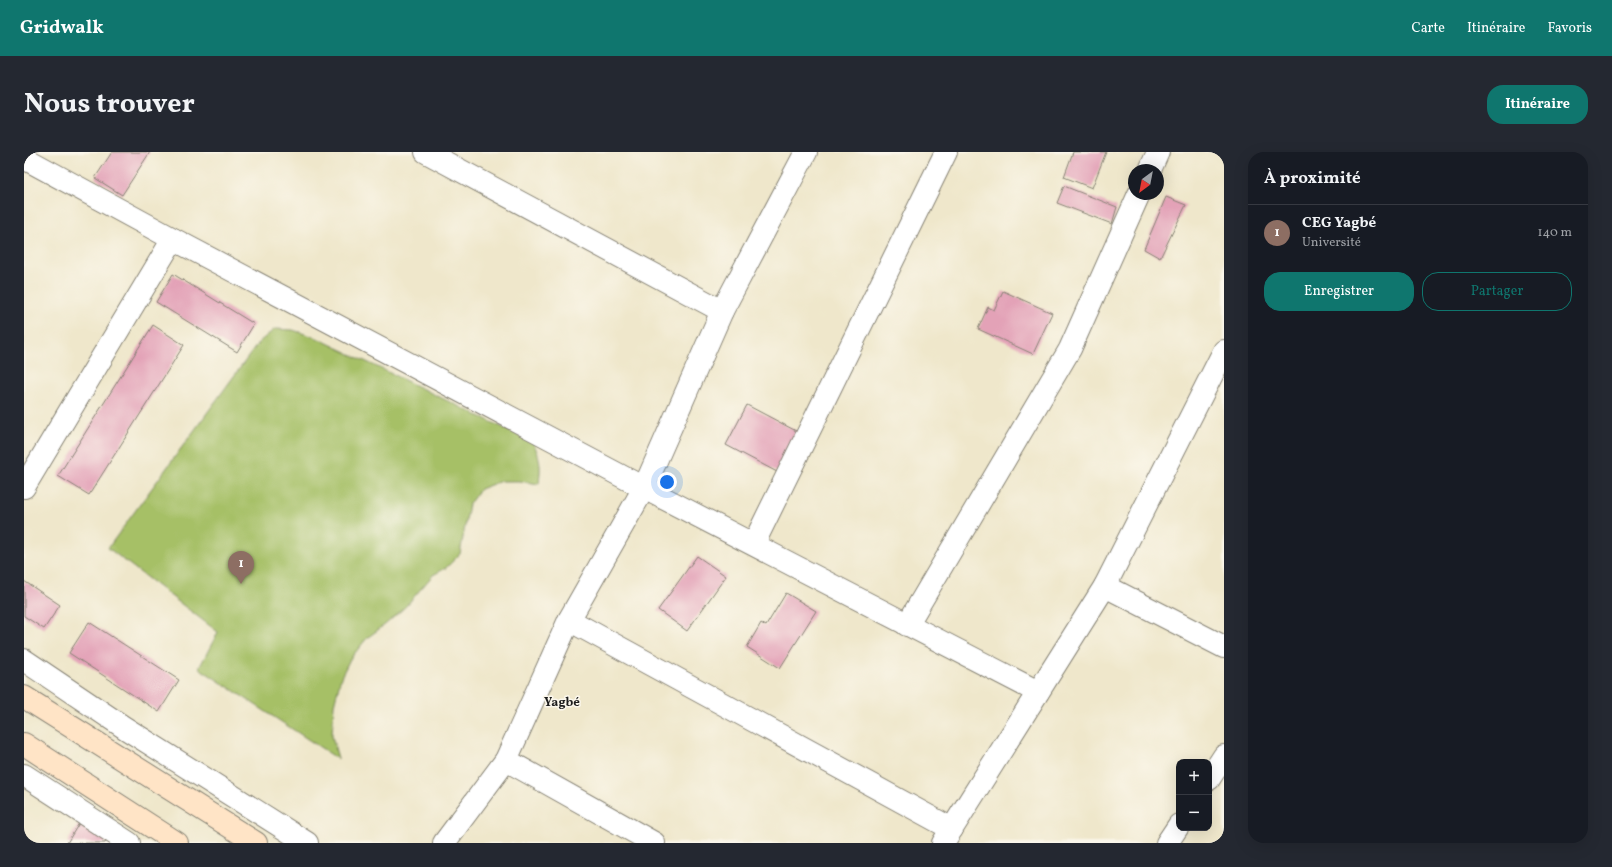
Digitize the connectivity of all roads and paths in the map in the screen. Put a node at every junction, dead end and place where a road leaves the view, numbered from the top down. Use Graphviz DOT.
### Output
graph roads {
  1 [pos="426,152"];
  2 [pos="806,152"];
  3 [pos="946,152"];
  4 [pos="1158,152"];
  5 [pos="24,158"];
  6 [pos="1153,164"];
  7 [pos="1137,200"];
  8 [pos="172,239"];
  9 [pos="722,311"];
  10 [pos="1224,351"];
  11 [pos="24,487"];
  12 [pos="644,488"];
  13 [pos="754,544"];
  14 [pos="1105,586"];
  15 [pos="569,620"];
  16 [pos="907,625"];
  17 [pos="1224,647"];
  18 [pos="24,660"];
  19 [pos="1038,692"];
  20 [pos="24,697"];
  21 [pos="24,744"];
  22 [pos="1224,756"];
  23 [pos="506,760"];
  24 [pos="1212,774"];
  25 [pos="24,775"];
  26 [pos="1176,830"];
  27 [pos="947,836"];
  28 [pos="129,843"];
  29 [pos="177,843"];
  30 [pos="256,843"];
  31 [pos="306,843"];
  32 [pos="444,843"];
  33 [pos="654,843"];
  34 [pos="1167,843"];
  1 -- 9 [label="street"];
  2 -- 9 [label="street"];
  3 -- 13 [label="street"];
  4 -- 6 [label="street"];
  5 -- 8 [label="street"];
  7 -- 16 [label="street"];
  8 -- 11 [label="street"];
  8 -- 12 [label="street"];
  9 -- 12 [label="street"];
  10 -- 14 [label="street"];
  12 -- 13 [label="street"];
  12 -- 15 [label="street"];
  13 -- 16 [label="street"];
  14 -- 17 [label="street"];
  14 -- 19 [label="street"];
  15 -- 23 [label="street"];
  15 -- 27 [label="street"];
  16 -- 19 [label="street"];
  18 -- 31 [label="street"];
  19 -- 27 [label="street"];
  20 -- 30 [label="street"];
  21 -- 29 [label="street"];
  22 -- 24 [label="street"];
  23 -- 32 [label="street"];
  23 -- 33 [label="street"];
  25 -- 28 [label="street"];
  26 -- 34 [label="street"];
}
